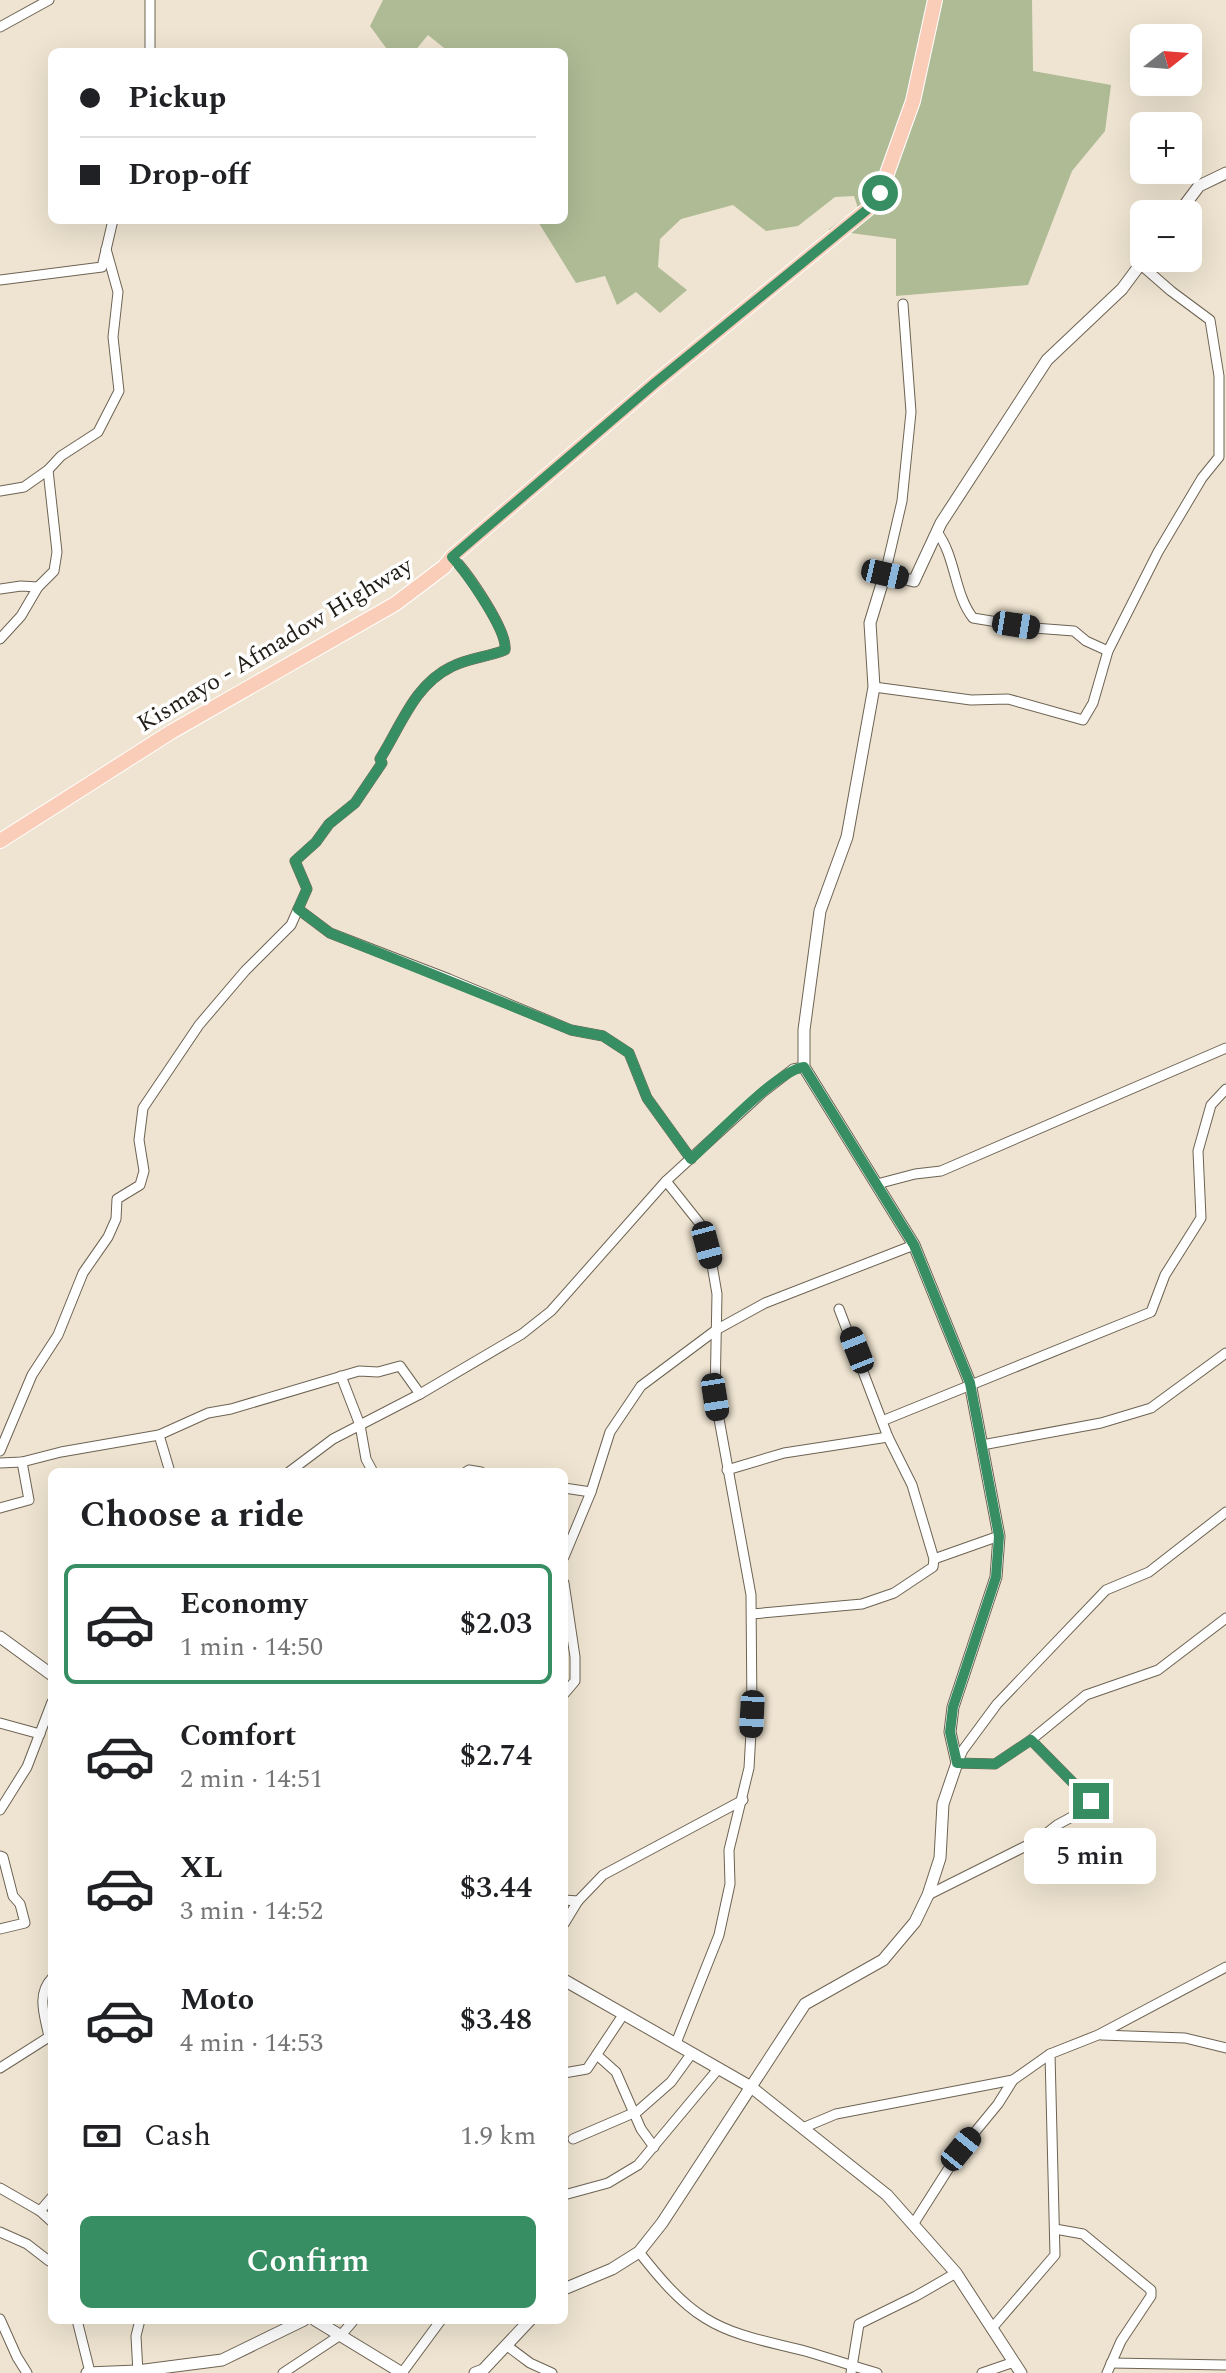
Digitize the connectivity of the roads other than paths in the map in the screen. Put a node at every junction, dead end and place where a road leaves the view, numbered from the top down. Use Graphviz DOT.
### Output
graph roads {
  1 [pos="49,0"];
  2 [pos="150,0"];
  3 [pos="935,0"];
  4 [pos="0,27"];
  5 [pos="150,48"];
  6 [pos="1226,173"];
  7 [pos="1188,200"];
  8 [pos="112,224"];
  9 [pos="106,249"];
  10 [pos="1135,272"];
  11 [pos="1153,272"];
  12 [pos="0,280"];
  13 [pos="903,304"];
  14 [pos="48,470"];
  15 [pos="0,491"];
  16 [pos="937,532"];
  17 [pos="452,557"];
  18 [pos="885,574"];
  19 [pos="38,587"];
  20 [pos="0,589"];
  21 [pos="0,639"];
  22 [pos="1108,651"];
  23 [pos="874,687"];
  24 [pos="0,841"];
  25 [pos="298,909"];
  26 [pos="1226,1048"];
  27 [pos="804,1067"];
  28 [pos="1226,1089"];
  29 [pos="691,1159"];
  30 [pos="666,1181"];
  31 [pos="877,1184"];
  32 [pos="914,1245"];
  33 [pos="839,1309"];
  34 [pos="716,1330"];
  35 [pos="1226,1353"];
  36 [pos="341,1376"];
  37 [pos="970,1383"];
  38 [pos="420,1394"];
  39 [pos="882,1421"];
  40 [pos="360,1425"];
  41 [pos="159,1435"];
  42 [pos="888,1437"];
  43 [pos="982,1445"];
  44 [pos="0,1451"];
  45 [pos="22,1462"];
  46 [pos="0,1463"];
  47 [pos="169,1468"];
  48 [pos="294,1468"];
  49 [pos="371,1468"];
  50 [pos="727,1470"];
  51 [pos="568,1489"];
  52 [pos="591,1492"];
  53 [pos="0,1508"];
  54 [pos="1226,1512"];
  55 [pos="999,1536"];
  56 [pos="568,1547"];
  57 [pos="934,1559"];
  58 [pos="568,1610"];
  59 [pos="752,1614"];
  60 [pos="1226,1618"];
  61 [pos="2,1641"];
  62 [pos="48,1671"];
  63 [pos="568,1689"];
  64 [pos="48,1713"];
  65 [pos="0,1723"];
  66 [pos="40,1734"];
  67 [pos="1031,1740"];
  68 [pos="957,1763"];
  69 [pos="743,1800"];
  70 [pos="0,1810"];
  71 [pos="0,1856"];
  72 [pos="928,1895"];
  73 [pos="568,1900"];
  74 [pos="578,1901"];
  75 [pos="568,1917"];
  76 [pos="0,1929"];
  77 [pos="1226,1967"];
  78 [pos="568,1982"];
  79 [pos="48,1983"];
  80 [pos="623,2015"];
  81 [pos="48,2026"];
  82 [pos="1098,2035"];
  83 [pos="48,2037"];
  84 [pos="676,2043"];
  85 [pos="1226,2048"];
  86 [pos="692,2053"];
  87 [pos="1050,2054"];
  88 [pos="597,2055"];
  89 [pos="0,2068"];
  90 [pos="719,2068"];
  91 [pos="568,2073"];
  92 [pos="1013,2080"];
  93 [pos="751,2087"];
  94 [pos="633,2113"];
  95 [pos="805,2127"];
  96 [pos="573,2139"];
  97 [pos="654,2147"];
  98 [pos="0,2188"];
  99 [pos="568,2194"];
  100 [pos="48,2202"];
  101 [pos="40,2211"];
  102 [pos="48,2218"];
  103 [pos="914,2223"];
  104 [pos="1055,2229"];
  105 [pos="0,2232"];
  106 [pos="639,2252"];
  107 [pos="48,2260"];
  108 [pos="956,2273"];
  109 [pos="568,2287"];
  110 [pos="0,2319"];
  111 [pos="78,2324"];
  112 [pos="139,2324"];
  113 [pos="296,2324"];
  114 [pos="323,2324"];
  115 [pos="351,2324"];
  116 [pos="438,2324"];
  117 [pos="526,2324"];
  118 [pos="993,2327"];
  119 [pos="342,2334"];
  120 [pos="506,2345"];
  121 [pos="1014,2362"];
  122 [pos="1226,2365"];
  123 [pos="1109,2368"];
  124 [pos="852,2370"];
  125 [pos="138,2372"];
  126 [pos="27,2373"];
  127 [pos="88,2373"];
  128 [pos="283,2373"];
  129 [pos="402,2373"];
  130 [pos="475,2373"];
  131 [pos="552,2373"];
  132 [pos="877,2373"];
  133 [pos="982,2373"];
  134 [pos="1021,2373"];
  1 -- 4 [label="street"];
  2 -- 5 [label="street"];
  3 -- 17 [label="main road, Kismayo - Afmadow Highway"];
  6 -- 7 [label="street"];
  8 -- 9 [label="street"];
  9 -- 12 [label="street"];
  9 -- 14 [label="street"];
  10 -- 16 [label="street"];
  11 -- 22 [label="street"];
  13 -- 18 [label="street"];
  14 -- 15 [label="street"];
  14 -- 19 [label="street"];
  16 -- 18 [label="street"];
  16 -- 22 [label="street"];
  17 -- 24 [label="main road, Kismayo - Afmadow Highway"];
  17 -- 25 [label="street"];
  18 -- 23 [label="street"];
  19 -- 20 [label="street"];
  19 -- 21 [label="street"];
  22 -- 23 [label="street"];
  23 -- 27 [label="street"];
  25 -- 29 [label="street"];
  25 -- 44 [label="street"];
  26 -- 31 [label="street"];
  27 -- 29 [label="street"];
  27 -- 31 [label="street"];
  28 -- 37 [label="street"];
  29 -- 30 [label="street"];
  30 -- 34 [label="street"];
  30 -- 38 [label="street"];
  31 -- 32 [label="street"];
  32 -- 34 [label="street"];
  32 -- 37 [label="street"];
  33 -- 39 [label="street"];
  34 -- 50 [label="street"];
  34 -- 52 [label="street"];
  35 -- 43 [label="street"];
  36 -- 38 [label="street"];
  36 -- 40 [label="street"];
  36 -- 41 [label="street"];
  37 -- 39 [label="street"];
  37 -- 43 [label="street"];
  38 -- 40 [label="street"];
  39 -- 42 [label="street"];
  40 -- 48 [label="street"];
  40 -- 49 [label="street"];
  41 -- 45 [label="street"];
  41 -- 47 [label="street"];
  42 -- 50 [label="street"];
  42 -- 57 [label="street"];
  43 -- 55 [label="street"];
  45 -- 46 [label="street"];
  45 -- 53 [label="street"];
  50 -- 59 [label="street"];
  51 -- 52 [label="street"];
  52 -- 56 [label="street"];
  54 -- 68 [label="street"];
  55 -- 57 [label="street"];
  55 -- 68 [label="street"];
  57 -- 59 [label="street"];
  58 -- 63 [label="street"];
  59 -- 69 [label="street"];
  60 -- 67 [label="street"];
  61 -- 62 [label="street"];
  64 -- 66 [label="street"];
  65 -- 66 [label="street"];
  66 -- 70 [label="street"];
  67 -- 68 [label="street"];
  67 -- 72 [label="street"];
  68 -- 72 [label="street"];
  69 -- 74 [label="street"];
  69 -- 84 [label="street"];
  71 -- 76 [label="street"];
  72 -- 93 [label="street"];
  73 -- 74 [label="street"];
  74 -- 75 [label="street"];
  77 -- 82 [label="street"];
  78 -- 80 [label="street"];
  79 -- 81 [label="street"];
  80 -- 84 [label="street"];
  80 -- 88 [label="street"];
  82 -- 85 [label="street"];
  82 -- 87 [label="street"];
  83 -- 89 [label="street"];
  84 -- 86 [label="street"];
  86 -- 90 [label="street"];
  86 -- 94 [label="street"];
  87 -- 92 [label="street"];
  87 -- 104 [label="street"];
  88 -- 91 [label="street"];
  88 -- 94 [label="street"];
  90 -- 93 [label="street"];
  90 -- 97 [label="street"];
  92 -- 95 [label="street"];
  92 -- 103 [label="street"];
  93 -- 95 [label="street"];
  93 -- 106 [label="street"];
  94 -- 96 [label="street"];
  94 -- 97 [label="street"];
  95 -- 103 [label="street"];
  97 -- 99 [label="street"];
  98 -- 101 [label="street"];
  100 -- 101 [label="street"];
  101 -- 102 [label="street"];
  103 -- 108 [label="street"];
  104 -- 118 [label="street"];
  104 -- 123 [label="street"];
  105 -- 107 [label="street"];
  106 -- 109 [label="street"];
  106 -- 124 [label="street"];
  108 -- 118 [label="street"];
  108 -- 124 [label="street"];
  110 -- 126 [label="street"];
  111 -- 127 [label="street"];
  112 -- 125 [label="street"];
  113 -- 125 [label="street"];
  114 -- 119 [label="street"];
  115 -- 119 [label="street"];
  116 -- 129 [label="street"];
  117 -- 120 [label="street"];
  118 -- 121 [label="street"];
  119 -- 128 [label="street"];
  119 -- 129 [label="street"];
  120 -- 130 [label="street"];
  120 -- 131 [label="street"];
  121 -- 133 [label="street"];
  121 -- 134 [label="street"];
  122 -- 123 [label="street"];
  124 -- 132 [label="street"];
  125 -- 127 [label="street"];
}
